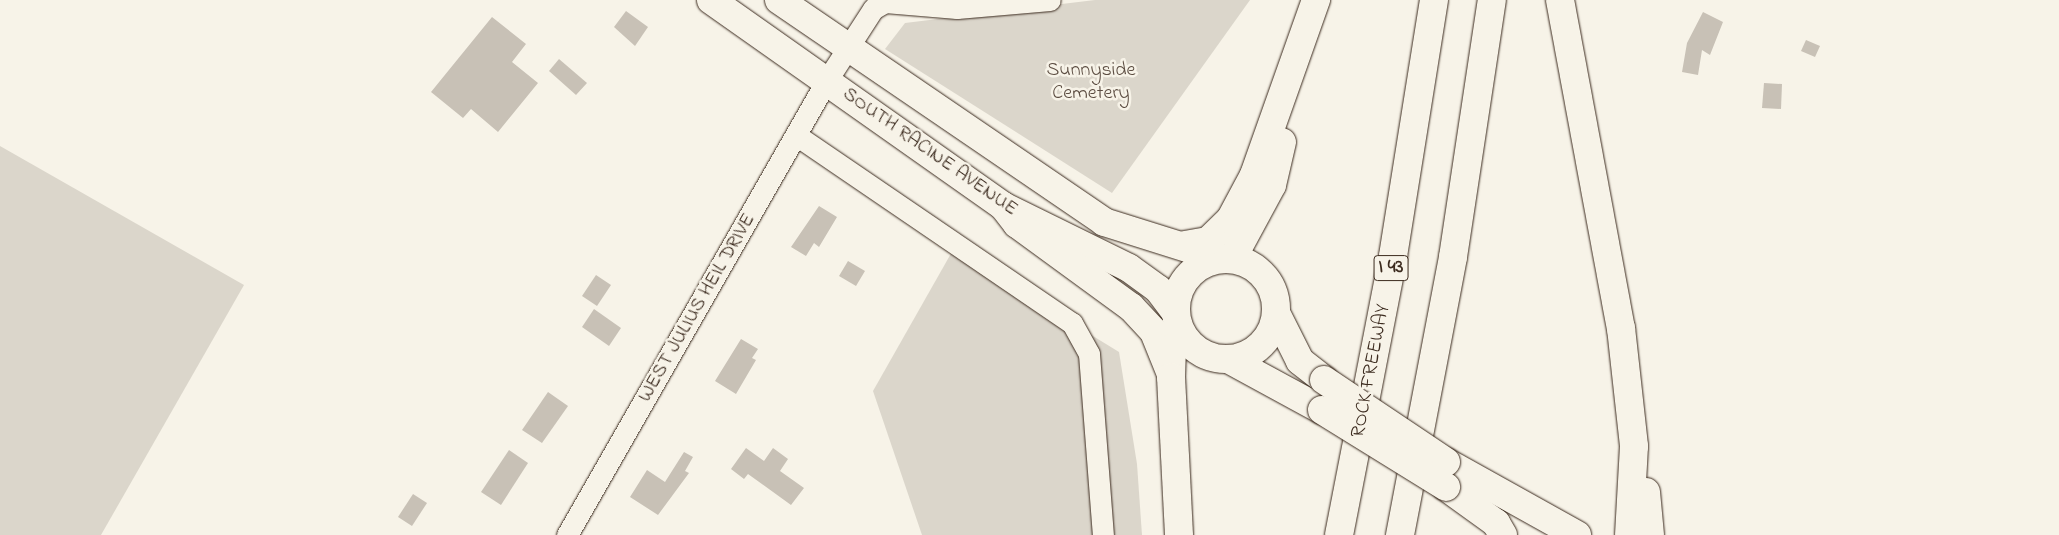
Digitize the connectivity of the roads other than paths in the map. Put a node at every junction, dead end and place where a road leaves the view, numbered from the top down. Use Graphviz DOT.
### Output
graph roads {
  1 [pos="712,0"];
  2 [pos="779,0"];
  3 [pos="1050,0"];
  4 [pos="1316,0"];
  5 [pos="1434,0"];
  6 [pos="1492,0"];
  7 [pos="1560,0"];
  8 [pos="876,2"];
  9 [pos="848,47"];
  10 [pos="827,80"];
  11 [pos="796,135"];
  12 [pos="1003,206"];
  13 [pos="1185,245"];
  14 [pos="1227,259"];
  15 [pos="1277,315"];
  16 [pos="1178,320"];
  17 [pos="1620,328"];
  18 [pos="1230,360"];
  19 [pos="1171,374"];
  20 [pos="1446,474"];
  21 [pos="567,535"];
  22 [pos="1104,535"];
  23 [pos="1179,535"];
  24 [pos="1339,535"];
  25 [pos="1400,535"];
  26 [pos="1503,535"];
  27 [pos="1577,535"];
  28 [pos="1629,535"];
  29 [pos="1650,535"];
  1 -- 10 [label="main road, SOUTH RACINE AVENUE"];
  2 -- 9 [label="main road, SOUTH RACINE AVENUE"];
  3 -- 8 [label="street"];
  4 -- 13 [label="main road"];
  4 -- 14 [label="main road"];
  5 -- 24 [label="main road, ROCK FREEWAY / I 43"];
  6 -- 25 [label="main road"];
  7 -- 17 [label="main road"];
  8 -- 9 [label="street, WEST JULIUS HEIL DRIVE"];
  9 -- 10 [label="street, WEST JULIUS HEIL DRIVE"];
  9 -- 13 [label="main road, SOUTH RACINE AVENUE"];
  10 -- 11 [label="street, WEST JULIUS HEIL DRIVE"];
  10 -- 12 [label="main road, SOUTH RACINE AVENUE"];
  11 -- 21 [label="street, WEST JULIUS HEIL DRIVE"];
  11 -- 22 [label="street"];
  12 -- 16 [label="main road, SOUTH RACINE AVENUE"];
  12 -- 19 [label="main road"];
  13 -- 14 [label="main road, SOUTH RACINE AVENUE"];
  14 -- 15 [label="main road"];
  14 -- 16 [label="main road"];
  15 -- 18 [label="main road"];
  15 -- 20 [label="main road, bridge"];
  16 -- 18 [label="main road"];
  16 -- 19 [label="main road"];
  17 -- 28 [label="main road"];
  17 -- 29 [label="main road"];
  18 -- 20 [label="main road, bridge"];
  19 -- 23 [label="main road"];
  20 -- 26 [label="main road"];
  20 -- 27 [label="main road"];
}
